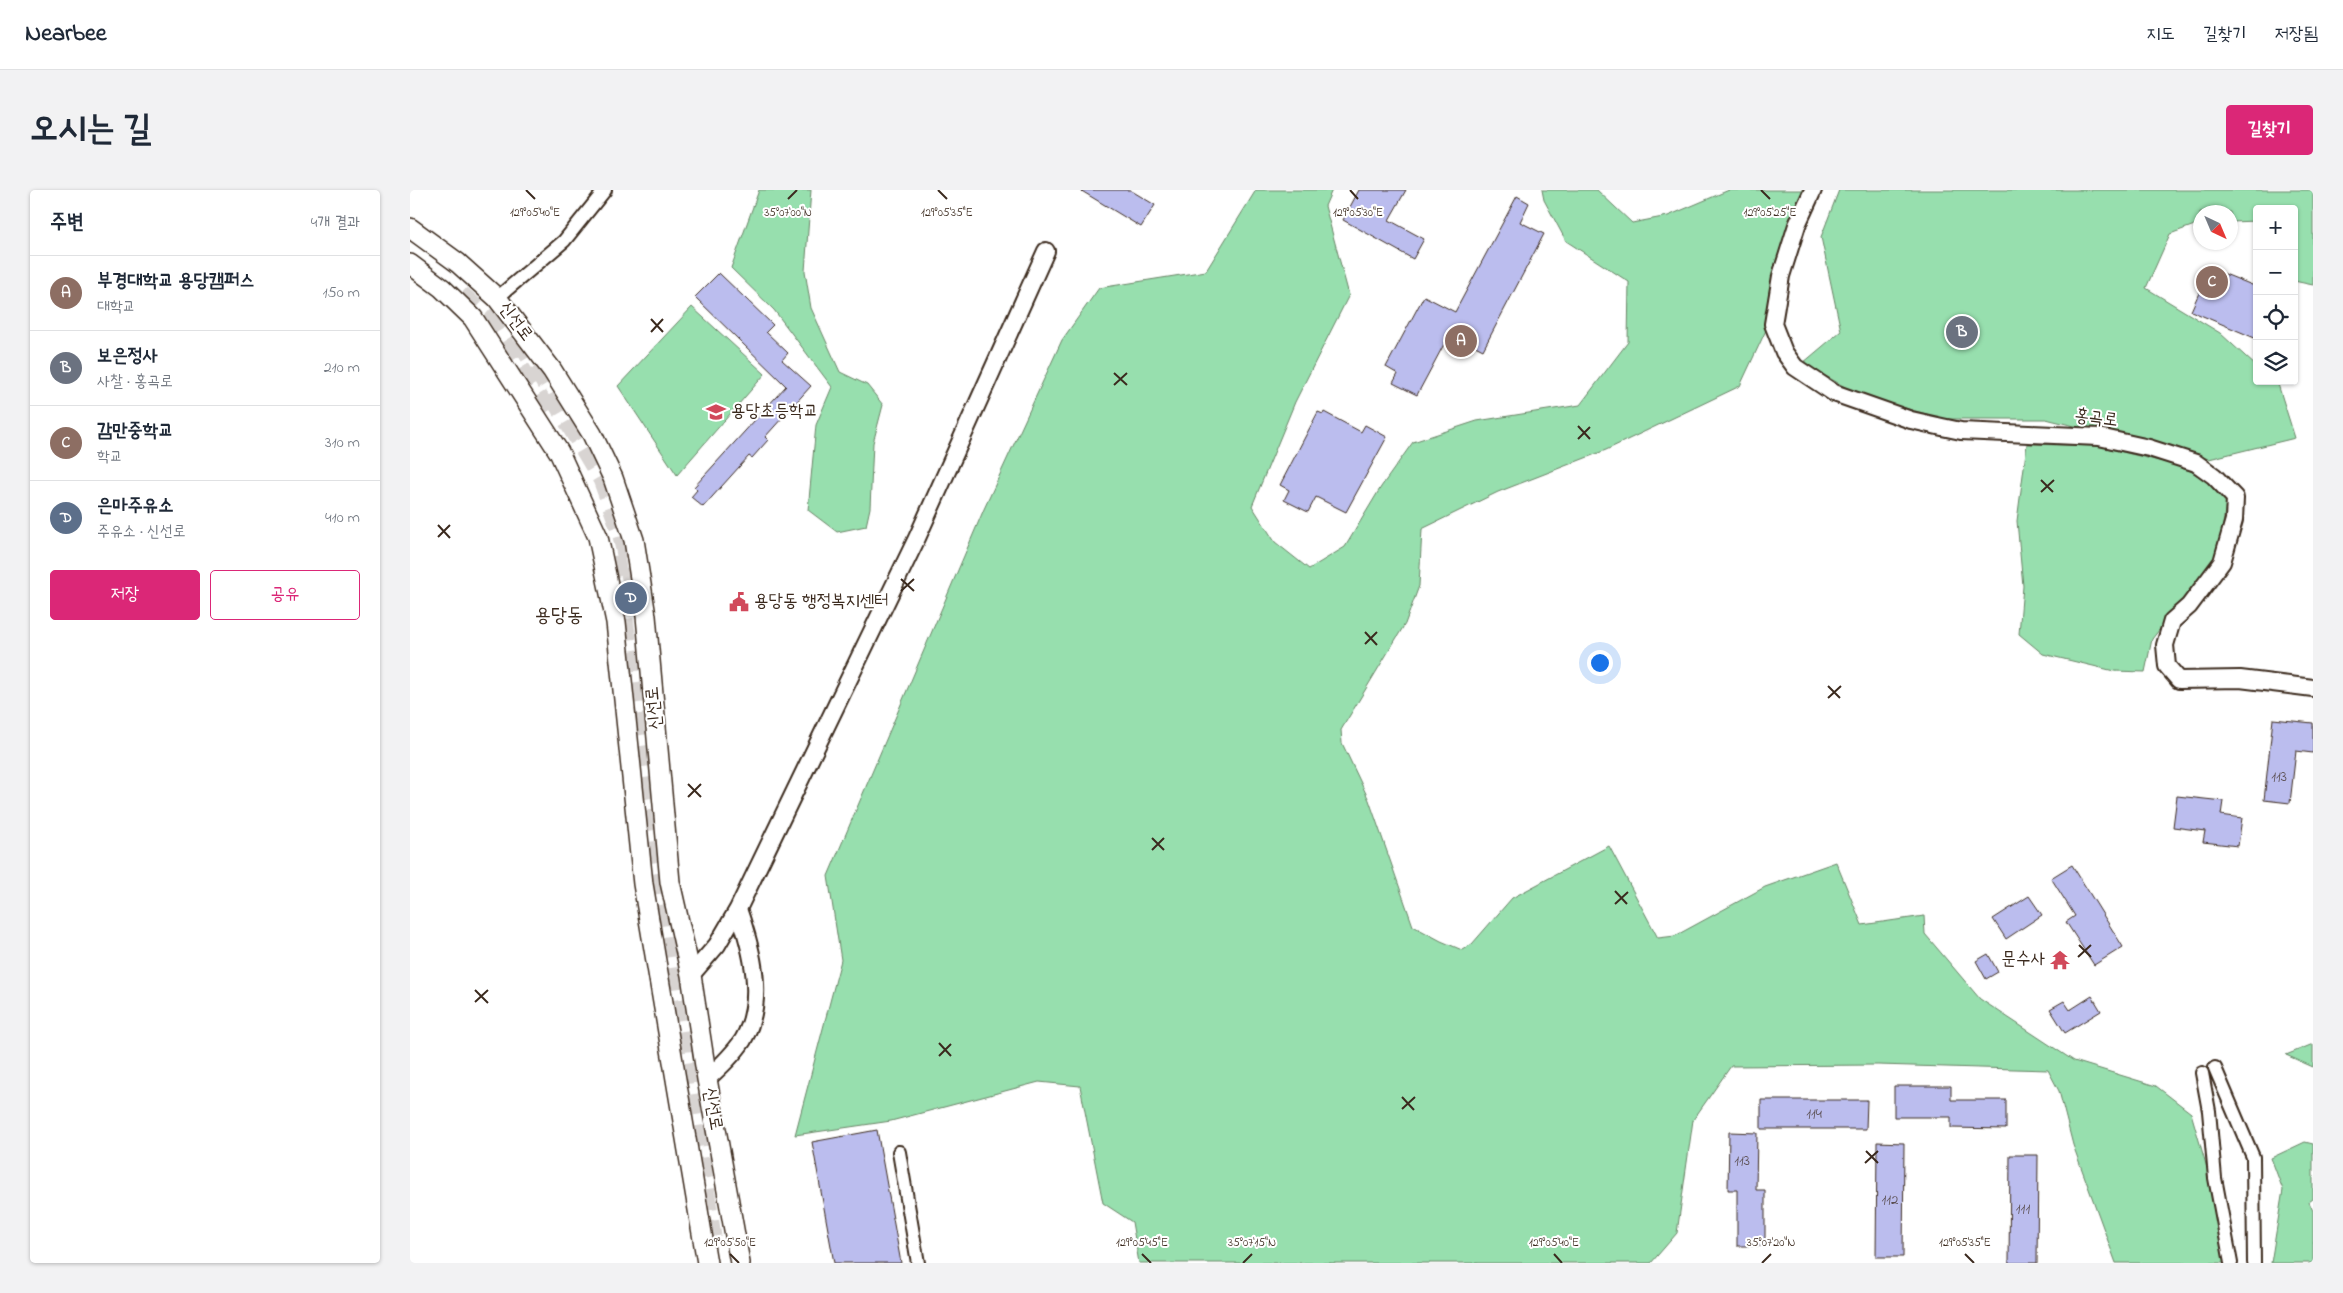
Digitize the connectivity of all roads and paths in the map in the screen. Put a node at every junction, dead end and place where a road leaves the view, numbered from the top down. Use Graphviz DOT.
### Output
graph roads {
  1 [pos="605,190"];
  2 [pos="1813,190"];
  3 [pos="410,228"];
  4 [pos="1046,251"];
  5 [pos="458,263"];
  6 [pos="410,264"];
  7 [pos="439,285"];
  8 [pos="497,298"];
  9 [pos="2313,688"];
  10 [pos="738,909"];
  11 [pos="691,975"];
  12 [pos="2215,1068"];
  13 [pos="2202,1073"];
  14 [pos="706,1079"];
  15 [pos="900,1152"];
  16 [pos="707,1263"];
  17 [pos="740,1263"];
  18 [pos="918,1263"];
  19 [pos="2231,1263"];
  20 [pos="2254,1263"];
  1 -- 8 [label="street"];
  2 -- 9 [label="street, 홍곡로"];
  3 -- 5 [label="main road, 신선로"];
  4 -- 10 [label="street"];
  5 -- 7 [label="main road"];
  5 -- 8 [label="main road, 신선로"];
  6 -- 7 [label="main road, 신선로"];
  7 -- 16 [label="main road, 신선로"];
  8 -- 11 [label="main road, 신선로"];
  10 -- 11 [label="street"];
  10 -- 14 [label="street"];
  11 -- 14 [label="main road, 신선로"];
  12 -- 20 [label="street"];
  13 -- 19 [label="street"];
  14 -- 17 [label="main road, 신선로"];
  15 -- 18 [label="street"];
}
